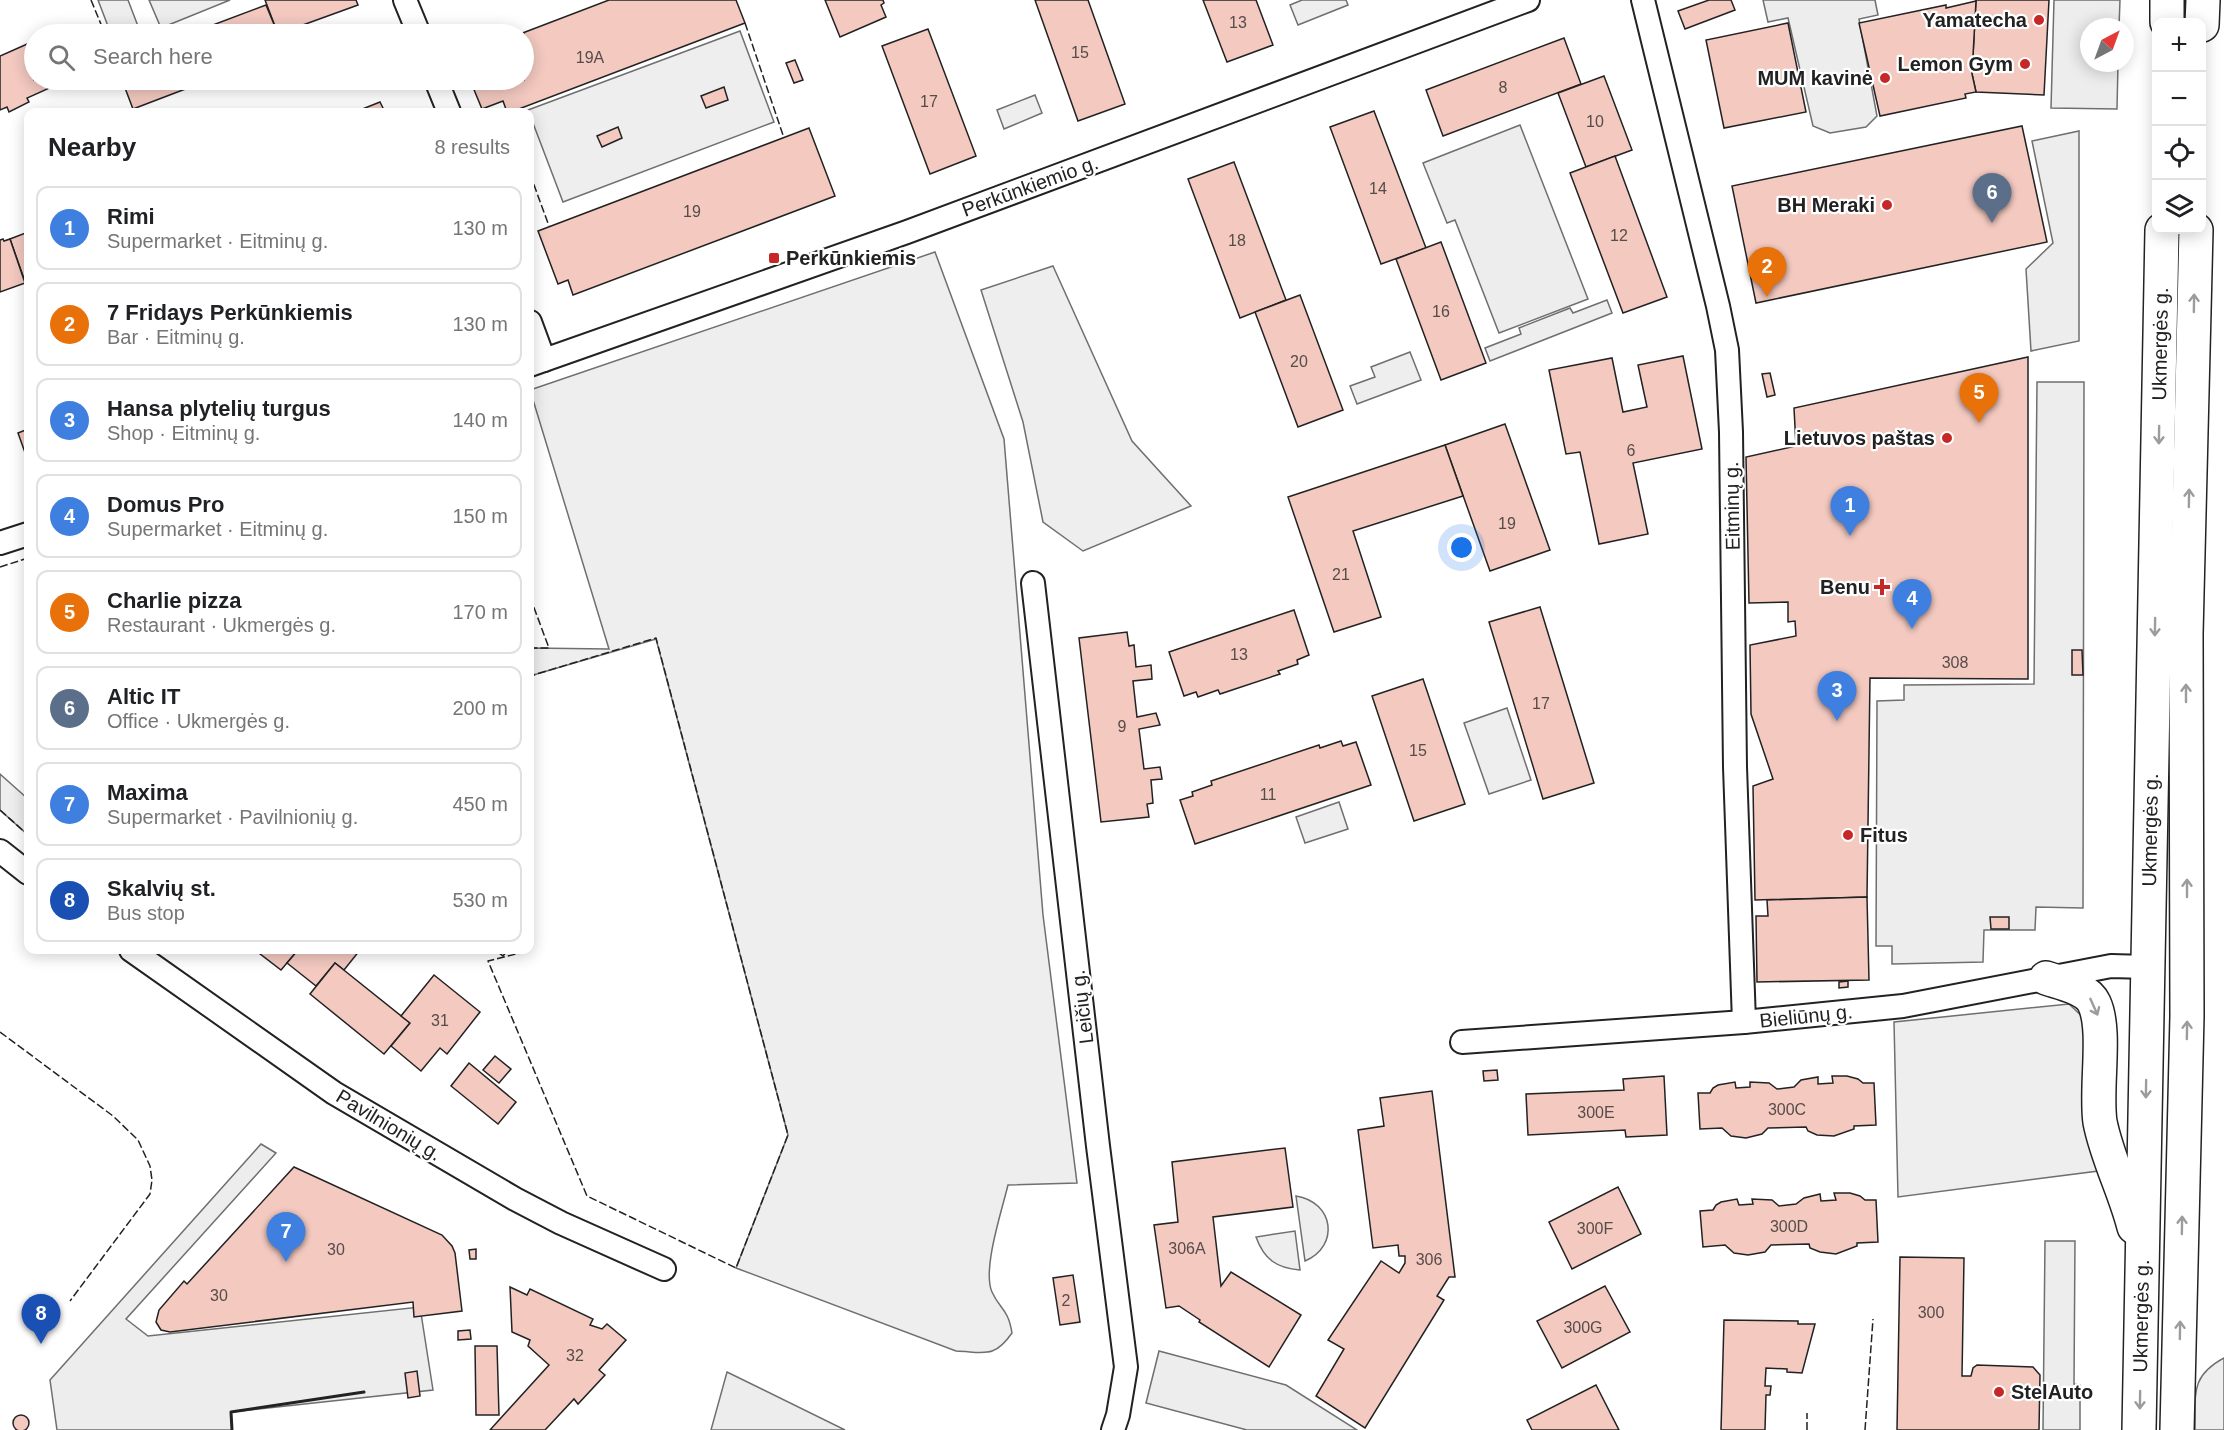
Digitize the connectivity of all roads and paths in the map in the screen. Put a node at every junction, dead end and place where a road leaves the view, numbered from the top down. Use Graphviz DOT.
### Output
graph roads {
  1 [pos="405,0"];
  2 [pos="1528,0"];
  3 [pos="1643,0"];
  4 [pos="2168,0"];
  5 [pos="2203,0"];
  6 [pos="2167,18"];
  7 [pos="2202,18"];
  8 [pos="415,24"];
  9 [pos="440,90"];
  10 [pos="447,108"];
  11 [pos="2162,234"];
  12 [pos="2196,234"];
  13 [pos="534,345"];
  14 [pos="537,363"];
  15 [pos="24,535"];
  16 [pos="0,543"];
  17 [pos="1034,583"];
  18 [pos="0,850"];
  19 [pos="0,865"];
  20 [pos="24,871"];
  21 [pos="24,874"];
  22 [pos="2187,953"];
  23 [pos="137,954"];
  24 [pos="2146,967"];
  25 [pos="2046,978"];
  26 [pos="1744,1022"];
  27 [pos="1462,1042"];
  28 [pos="2142,1257"];
  29 [pos="664,1269"];
  30 [pos="1113,1430"];
  31 [pos="2139,1430"];
  32 [pos="2177,1430"];
  1 -- 8 [label="street"];
  2 -- 14 [label="street, Perkūnkiemio g."];
  3 -- 26 [label="street, Eitminų g."];
  4 -- 6 [label="highway"];
  5 -- 7 [label="highway"];
  9 -- 10 [label="street"];
  11 -- 24 [label="highway, Ukmergės g., one-way"];
  22 -- 12 [label="highway, Ukmergės g., one-way"];
  13 -- 14 [label="street"];
  15 -- 16 [label="street"];
  17 -- 30 [label="street, Leičių g."];
  18 -- 20 [label="street"];
  19 -- 21 [label="street"];
  22 -- 24 [label="highway"];
  32 -- 22 [label="highway, Ukmergės g., one-way"];
  23 -- 29 [label="street, Pavilnionių g."];
  24 -- 25 [label="street, Bieliūnų g."];
  24 -- 28 [label="highway, Ukmergės g., one-way"];
  25 -- 26 [label="street, Bieliūnų g."];
  25 -- 28 [label="highway, one-way"];
  26 -- 27 [label="street, Bieliūnų g."];
  28 -- 31 [label="highway, Ukmergės g., one-way"];
}
